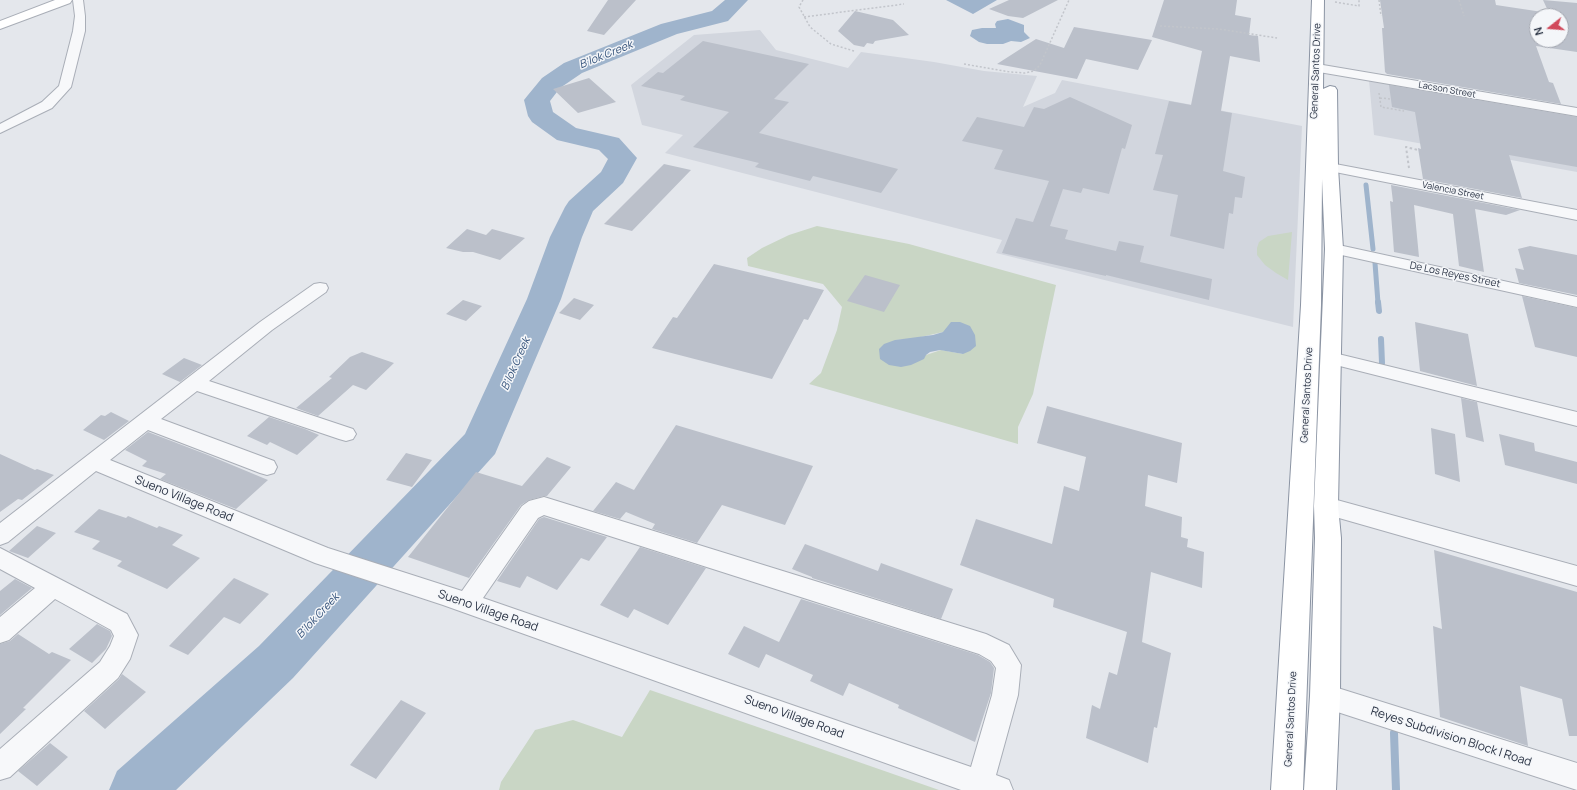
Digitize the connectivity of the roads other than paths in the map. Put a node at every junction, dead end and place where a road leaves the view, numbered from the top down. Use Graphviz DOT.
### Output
graph roads {
  1 [pos="66,0"];
  2 [pos="78,0"];
  3 [pos="1326,1"];
  4 [pos="0,25"];
  5 [pos="1324,69"];
  6 [pos="1577,112"];
  7 [pos="0,129"];
  8 [pos="1330,167"];
  9 [pos="1577,215"];
  10 [pos="1334,249"];
  11 [pos="320,288"];
  12 [pos="1577,302"];
  13 [pos="1330,358"];
  14 [pos="195,383"];
  15 [pos="1577,419"];
  16 [pos="146,421"];
  17 [pos="346,434"];
  18 [pos="94,462"];
  19 [pos="267,467"];
  20 [pos="1326,506"];
  21 [pos="0,536"];
  22 [pos="0,558"];
  23 [pos="1577,576"];
  24 [pos="53,587"];
  25 [pos="467,603"];
  26 [pos="0,632"];
  27 [pos="1325,696"];
  28 [pos="0,767"];
  29 [pos="1577,777"];
  30 [pos="989,787"];
  31 [pos="1287,790"];
  32 [pos="1320,790"];
  1 -- 4 [label="main road"];
  2 -- 7 [label="street"];
  3 -- 5 [label="main road, General Santos Drive"];
  5 -- 6 [label="street, Lacson Street"];
  5 -- 8 [label="main road, General Santos Drive"];
  5 -- 31 [label="main road, General Santos Drive"];
  8 -- 9 [label="street, Valencia Street"];
  8 -- 10 [label="main road, General Santos Drive"];
  10 -- 12 [label="street, De Los Reyes Street"];
  10 -- 13 [label="main road, General Santos Drive"];
  11 -- 14 [label="street"];
  13 -- 15 [label="street"];
  13 -- 20 [label="main road, General Santos Drive"];
  14 -- 16 [label="street"];
  14 -- 17 [label="street"];
  16 -- 18 [label="street"];
  16 -- 19 [label="street"];
  18 -- 21 [label="street"];
  18 -- 25 [label="street, Sueno Village Road"];
  20 -- 23 [label="street"];
  20 -- 27 [label="main road, General Santos Drive"];
  22 -- 24 [label="street"];
  24 -- 26 [label="street"];
  24 -- 28 [label="street"];
  25 -- 30 [label="street, Sueno Village Road"];
  25 -- 30 [label="street"];
  27 -- 29 [label="street, Reyes Subdivision Block I Road"];
  27 -- 32 [label="main road, General Santos Drive"];
}
